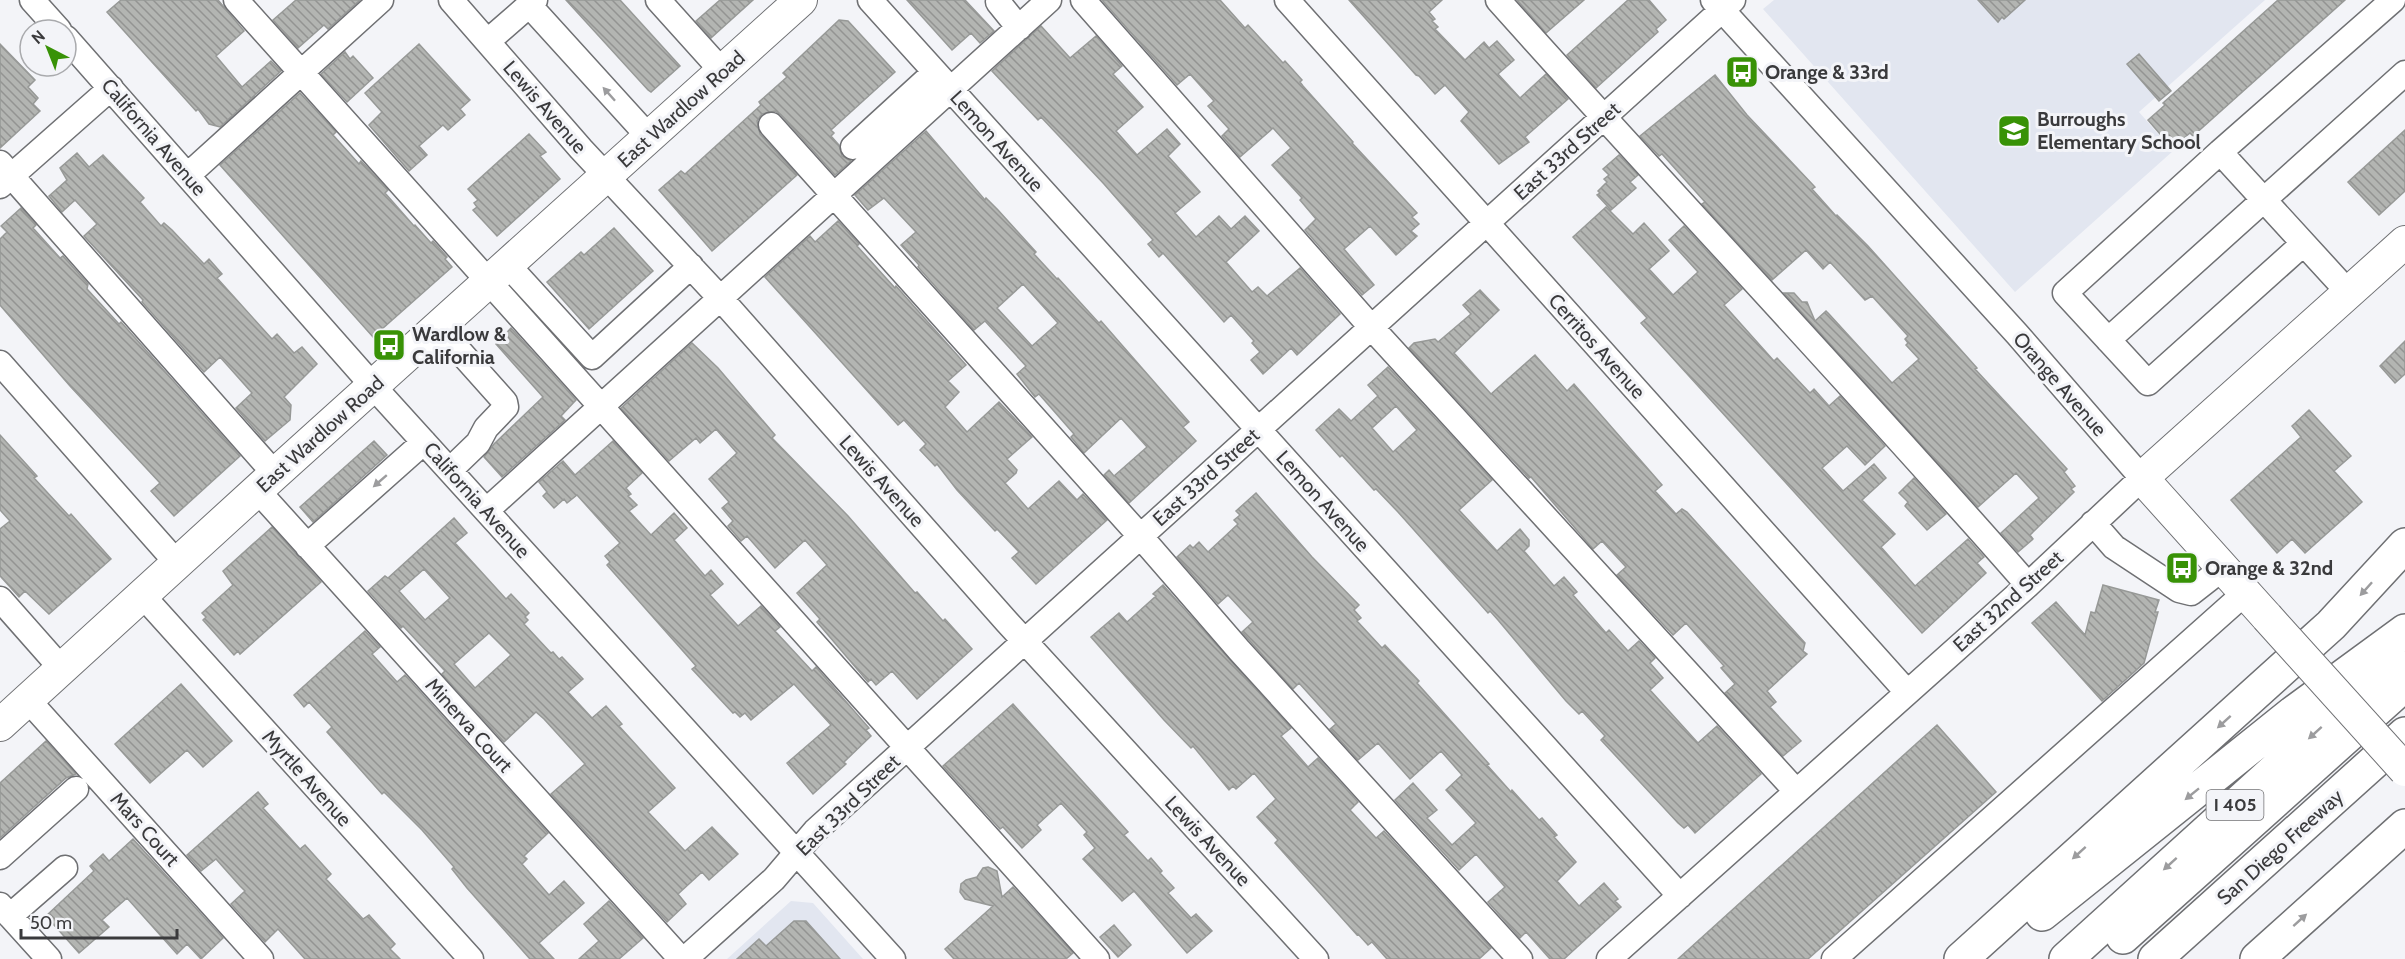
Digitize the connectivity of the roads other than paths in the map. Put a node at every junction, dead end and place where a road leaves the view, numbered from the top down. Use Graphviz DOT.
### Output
graph roads {
  1 [pos="32,0"];
  2 [pos="236,0"];
  3 [pos="381,0"];
  4 [pos="451,0"];
  5 [pos="658,0"];
  6 [pos="801,0"];
  7 [pos="870,0"];
  8 [pos="1049,0"];
  9 [pos="1083,0"];
  10 [pos="1287,0"];
  11 [pos="1498,0"];
  12 [pos="2393,0"];
  13 [pos="998,1"];
  14 [pos="532,3"];
  15 [pos="1723,3"];
  16 [pos="48,18"];
  17 [pos="1019,28"];
  18 [pos="488,41"];
  19 [pos="78,51"];
  20 [pos="722,70"];
  21 [pos="301,72"];
  22 [pos="935,72"];
  23 [pos="2405,73"];
  24 [pos="111,88"];
  25 [pos="952,90"];
  26 [pos="1604,118"];
  27 [pos="771,125"];
  28 [pos="649,137"];
  29 [pos="853,147"];
  30 [pos="2220,152"];
  31 [pos="4,175"];
  32 [pos="188,175"];
  33 [pos="606,177"];
  34 [pos="835,196"];
  35 [pos="2263,200"];
  36 [pos="1487,222"];
  37 [pos="2405,242"];
  38 [pos="2303,244"];
  39 [pos="691,266"];
  40 [pos="498,273"];
  41 [pos="2349,292"];
  42 [pos="722,300"];
  43 [pos="438,327"];
  44 [pos="1371,327"];
  45 [pos="2108,340"];
  46 [pos="0,363"];
  47 [pos="373,386"];
  48 [pos="602,407"];
  49 [pos="1258,430"];
  50 [pos="424,442"];
  51 [pos="450,470"];
  52 [pos="2142,478"];
  53 [pos="266,482"];
  54 [pos="487,510"];
  55 [pos="2093,523"];
  56 [pos="1141,537"];
  57 [pos="2405,545"];
  58 [pos="308,546"];
  59 [pos="177,563"];
  60 [pos="2223,568"];
  61 [pos="2028,585"];
  62 [pos="2245,593"];
  63 [pos="143,596"];
  64 [pos="0,599"];
  65 [pos="2405,631"];
  66 [pos="1026,641"];
  67 [pos="2405,652"];
  68 [pos="61,668"];
  69 [pos="2405,684"];
  70 [pos="1907,692"];
  71 [pos="28,700"];
  72 [pos="2405,705"];
  73 [pos="0,725"];
  74 [pos="2405,734"];
  75 [pos="907,747"];
  76 [pos="2405,770"];
  77 [pos="76,789"];
  78 [pos="1796,792"];
  79 [pos="2405,826"];
  80 [pos="797,853"];
  81 [pos="0,857"];
  82 [pos="65,868"];
  83 [pos="1680,896"];
  84 [pos="5,910"];
  85 [pos="49,959"];
  86 [pos="261,959"];
  87 [pos="471,959"];
  88 [pos="683,959"];
  89 [pos="893,959"];
  90 [pos="1097,959"];
  91 [pos="1316,959"];
  92 [pos="1520,959"];
  93 [pos="1609,959"];
  94 [pos="1834,959"];
  95 [pos="1961,959"];
  96 [pos="1980,959"];
  97 [pos="2066,959"];
  98 [pos="2098,959"];
  99 [pos="2123,959"];
  100 [pos="2155,959"];
  101 [pos="2257,959"];
  1 -- 16 [label="street"];
  2 -- 21 [label="street"];
  3 -- 21 [label="street"];
  4 -- 18 [label="street, Lewis Avenue"];
  5 -- 20 [label="street"];
  6 -- 20 [label="main road, East Wardlow Road"];
  7 -- 22 [label="street, Lemon Avenue"];
  8 -- 17 [label="street"];
  9 -- 44 [label="street"];
  10 -- 36 [label="street, Cerritos Avenue"];
  11 -- 26 [label="street"];
  12 -- 30 [label="street"];
  13 -- 17 [label="street"];
  14 -- 18 [label="street"];
  28 -- 14 [label="street, one-way"];
  15 -- 26 [label="street, East 33rd Street"];
  15 -- 52 [label="street, Orange Avenue"];
  17 -- 25 [label="street"];
  18 -- 33 [label="street, Lewis Avenue"];
  19 -- 24 [label="street, California Avenue"];
  20 -- 28 [label="main road, East Wardlow Road"];
  21 -- 32 [label="street"];
  21 -- 40 [label="street"];
  22 -- 25 [label="street, Lemon Avenue"];
  22 -- 29 [label="street"];
  23 -- 35 [label="street"];
  24 -- 31 [label="street"];
  24 -- 32 [label="street, California Avenue"];
  25 -- 34 [label="street"];
  25 -- 49 [label="street, Lemon Avenue"];
  26 -- 36 [label="street, East 33rd Street"];
  26 -- 61 [label="street"];
  27 -- 34 [label="street"];
  28 -- 33 [label="main road, East Wardlow Road"];
  30 -- 35 [label="street"];
  30 -- 45 [label="street"];
  31 -- 53 [label="street, Minerva Court"];
  32 -- 47 [label="street, California Avenue"];
  33 -- 39 [label="street, Lewis Avenue"];
  33 -- 40 [label="main road, East Wardlow Road"];
  34 -- 42 [label="street"];
  34 -- 56 [label="street"];
  35 -- 38 [label="street"];
  35 -- 45 [label="street"];
  36 -- 44 [label="street, East 33rd Street"];
  36 -- 70 [label="street, Cerritos Avenue"];
  37 -- 41 [label="main road, East 32nd Street"];
  38 -- 41 [label="street"];
  38 -- 45 [label="street"];
  39 -- 40 [label="street"];
  39 -- 42 [label="street, Lewis Avenue"];
  40 -- 43 [label="main road, East Wardlow Road"];
  40 -- 48 [label="street"];
  41 -- 52 [label="main road, East 32nd Street"];
  42 -- 48 [label="street"];
  42 -- 66 [label="street, Lewis Avenue"];
  43 -- 47 [label="main road, East Wardlow Road"];
  43 -- 51 [label="street"];
  44 -- 49 [label="street, East 33rd Street"];
  44 -- 78 [label="street"];
  46 -- 59 [label="street"];
  47 -- 50 [label="street, California Avenue"];
  47 -- 53 [label="main road, East Wardlow Road"];
  48 -- 54 [label="street"];
  48 -- 75 [label="street"];
  49 -- 56 [label="street, East 33rd Street"];
  49 -- 83 [label="street, Lemon Avenue"];
  50 -- 51 [label="street, California Avenue"];
  50 -- 58 [label="street, one-way"];
  51 -- 54 [label="street, California Avenue"];
  52 -- 55 [label="street, East 32nd Street"];
  52 -- 60 [label="main road, Orange Avenue"];
  53 -- 58 [label="street, Minerva Court"];
  53 -- 59 [label="main road, East Wardlow Road"];
  54 -- 80 [label="street, California Avenue"];
  55 -- 60 [label="street"];
  55 -- 61 [label="street, East 32nd Street"];
  56 -- 66 [label="street, East 33rd Street"];
  56 -- 92 [label="street"];
  57 -- 95 [label="highway, one-way"];
  58 -- 88 [label="street, Minerva Court"];
  59 -- 63 [label="main road, East Wardlow Road"];
  60 -- 62 [label="main road, Orange Avenue"];
  61 -- 70 [label="street, East 32nd Street"];
  62 -- 76 [label="main road, Orange Avenue, bridge"];
  62 -- 94 [label="street"];
  63 -- 68 [label="main road, East Wardlow Road"];
  63 -- 87 [label="street, Myrtle Avenue"];
  64 -- 68 [label="street"];
  65 -- 96 [label="highway, one-way"];
  66 -- 75 [label="street, East 33rd Street"];
  66 -- 91 [label="street, Lewis Avenue"];
  67 -- 97 [label="highway, I 405, one-way"];
  68 -- 71 [label="main road, East Wardlow Road"];
  69 -- 98 [label="highway"];
  70 -- 78 [label="street, East 32nd Street"];
  71 -- 73 [label="main road, East Wardlow Road"];
  71 -- 86 [label="street, Mars Court"];
  72 -- 99 [label="highway"];
  74 -- 100 [label="highway, San Diego Freeway"];
  75 -- 80 [label="street, East 33rd Street"];
  75 -- 90 [label="street"];
  77 -- 81 [label="street"];
  78 -- 83 [label="street, East 32nd Street"];
  101 -- 79 [label="highway, one-way"];
  80 -- 88 [label="street, East 33rd Street"];
  80 -- 89 [label="street, California Avenue"];
  82 -- 84 [label="street"];
  83 -- 93 [label="street, East 32nd Street"];
  84 -- 85 [label="street"];
}
